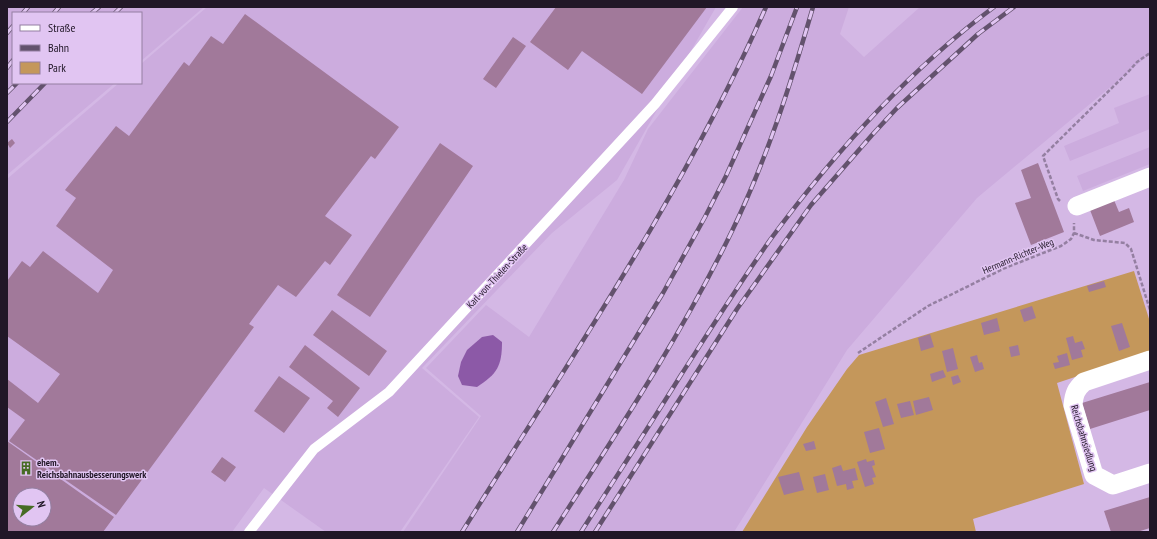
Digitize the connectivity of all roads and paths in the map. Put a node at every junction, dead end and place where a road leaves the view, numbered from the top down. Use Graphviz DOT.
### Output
graph roads {
  1 [pos="734,7"];
  2 [pos="1150,52"];
  3 [pos="1150,177"];
  4 [pos="1077,206"];
  5 [pos="1074,233"];
  6 [pos="1150,310"];
  7 [pos="858,353"];
  8 [pos="1150,360"];
  9 [pos="1150,473"];
  10 [pos="249,532"];
  1 -- 10 [label="lane, Karl-von-Thielen-Straße"];
  2 -- 4 [label="path"];
  3 -- 4 [label="street"];
  4 -- 5 [label="path"];
  5 -- 6 [label="path"];
  5 -- 7 [label="path, Hermann-Richter-Weg"];
  8 -- 9 [label="street, Reichsbahnsiedlung"];
}
